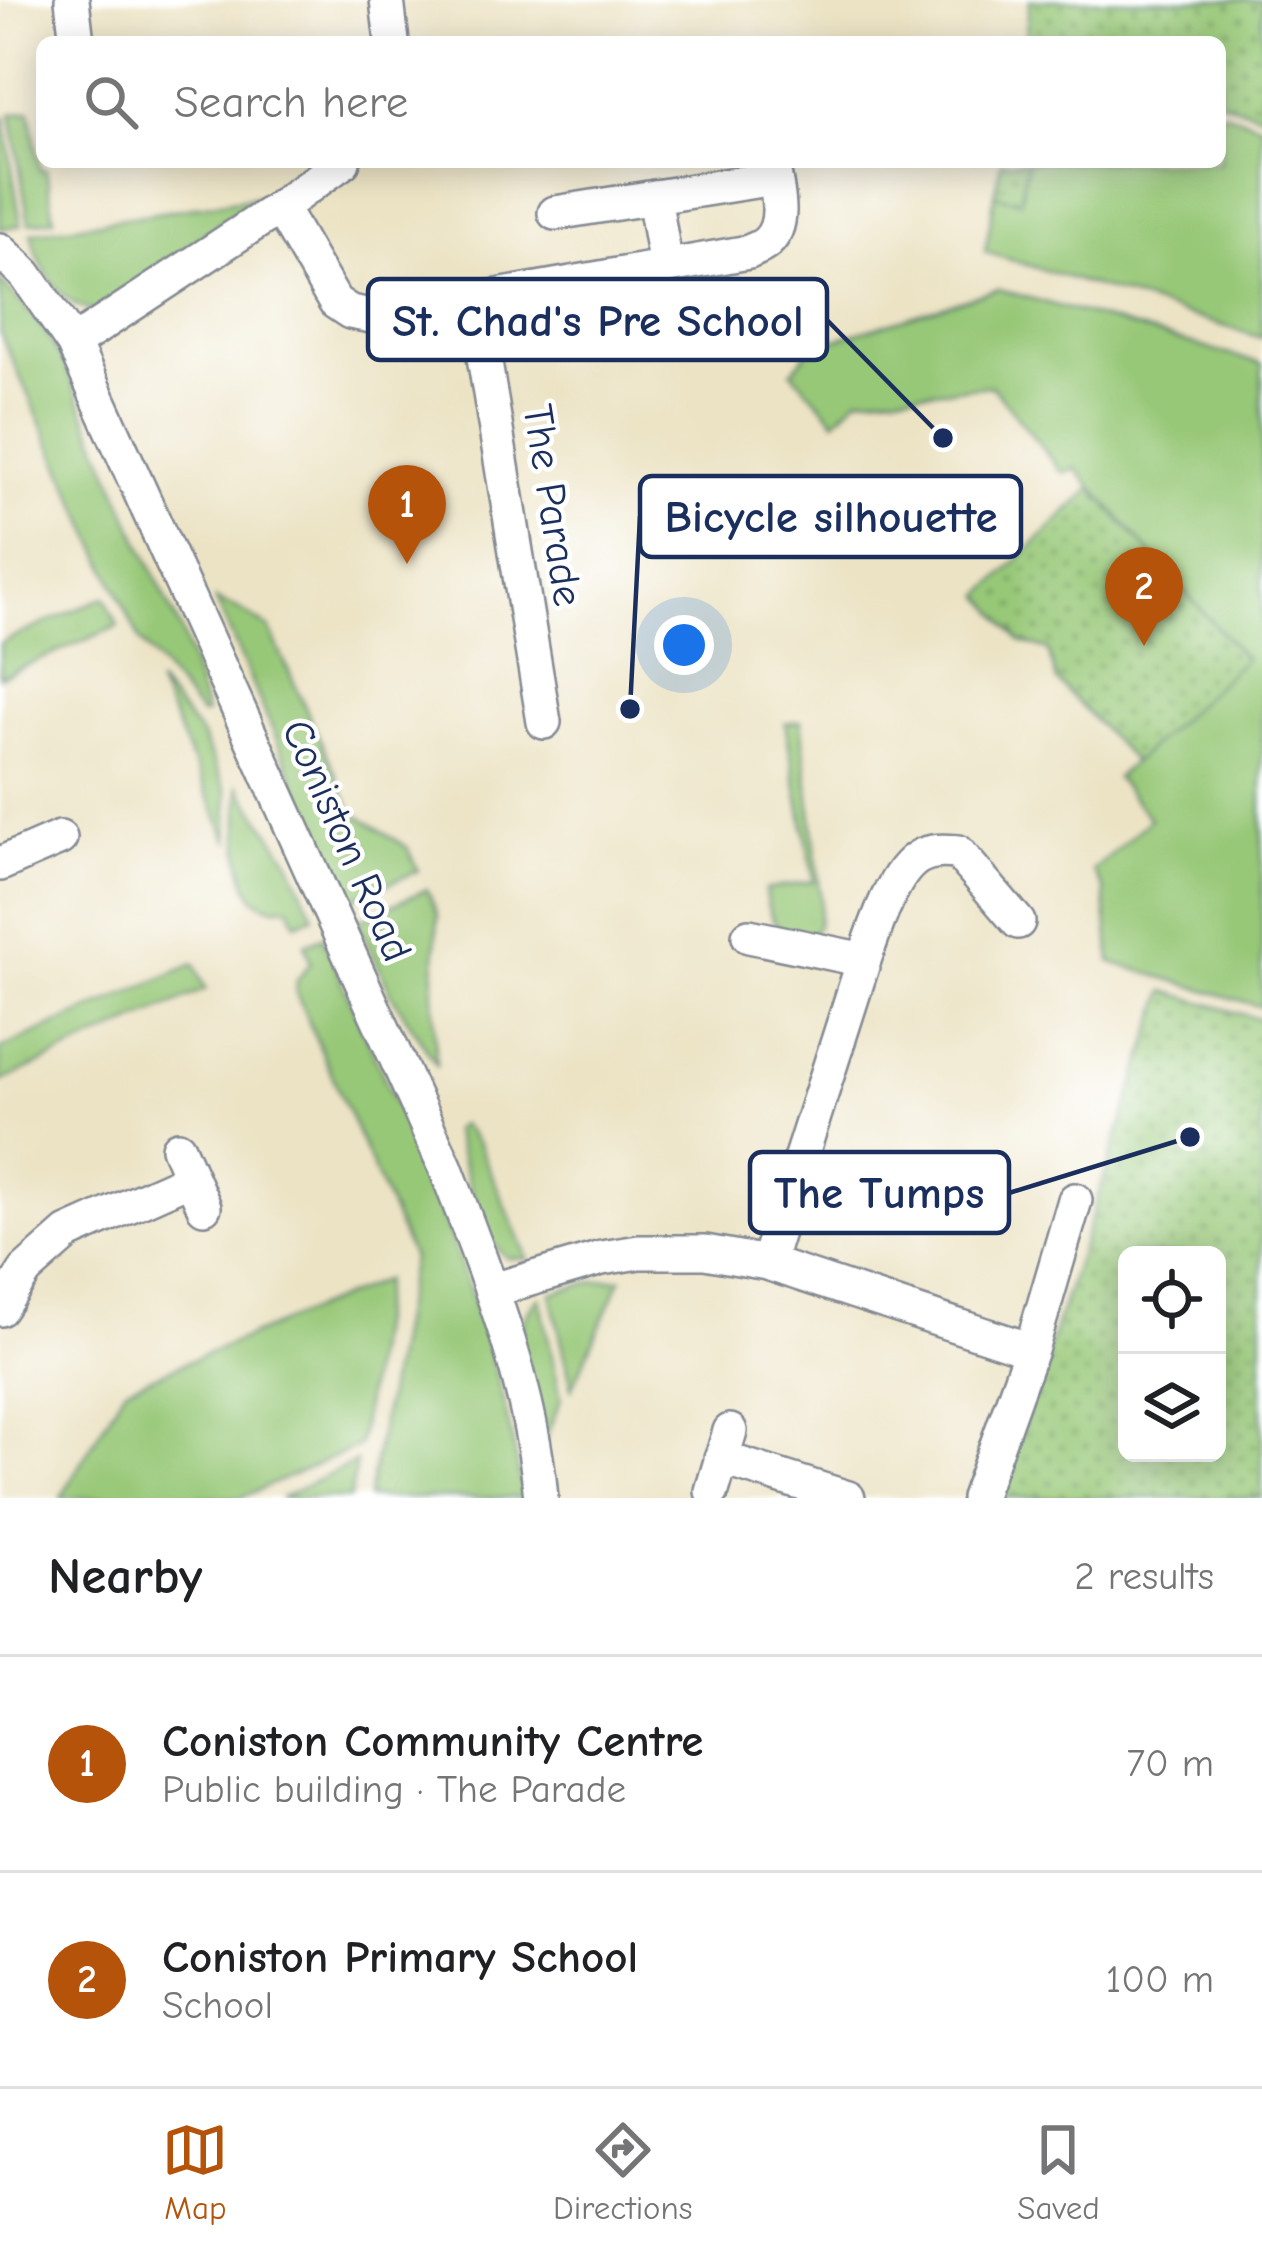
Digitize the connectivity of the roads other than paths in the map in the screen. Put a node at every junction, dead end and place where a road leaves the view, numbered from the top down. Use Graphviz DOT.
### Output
graph roads {
  1 [pos="72,0"];
  2 [pos="387,0"];
  3 [pos="75,36"];
  4 [pos="391,36"];
  5 [pos="335,168"];
  6 [pos="773,170"];
  7 [pos="654,197"];
  8 [pos="280,207"];
  9 [pos="555,213"];
  10 [pos="0,250"];
  11 [pos="666,267"];
  12 [pos="475,302"];
  13 [pos="73,343"];
  14 [pos="544,722"];
  15 [pos="60,838"];
  16 [pos="0,864"];
  17 [pos="1018,922"];
  18 [pos="749,936"];
  19 [pos="863,960"];
  20 [pos="191,1177"];
  21 [pos="1076,1200"];
  22 [pos="767,1263"];
  23 [pos="493,1290"];
  24 [pos="0,1309"];
  25 [pos="1030,1350"];
  26 [pos="721,1460"];
  27 [pos="541,1498"];
  28 [pos="848,1498"];
  29 [pos="978,1498"];
  1 -- 3 [label="street"];
  2 -- 4 [label="street"];
  5 -- 8 [label="street"];
  6 -- 7 [label="street"];
  6 -- 11 [label="street"];
  7 -- 9 [label="street"];
  7 -- 11 [label="street"];
  8 -- 12 [label="street"];
  8 -- 13 [label="street"];
  10 -- 13 [label="street, Coniston Road"];
  11 -- 12 [label="street"];
  12 -- 14 [label="street, The Parade"];
  13 -- 23 [label="street, Coniston Road"];
  15 -- 16 [label="street"];
  17 -- 19 [label="street"];
  18 -- 19 [label="street"];
  19 -- 22 [label="street"];
  20 -- 24 [label="street"];
  21 -- 25 [label="street"];
  22 -- 23 [label="street"];
  22 -- 25 [label="street"];
  23 -- 27 [label="street, Coniston Road"];
  25 -- 29 [label="street"];
  26 -- 28 [label="street"];
}
